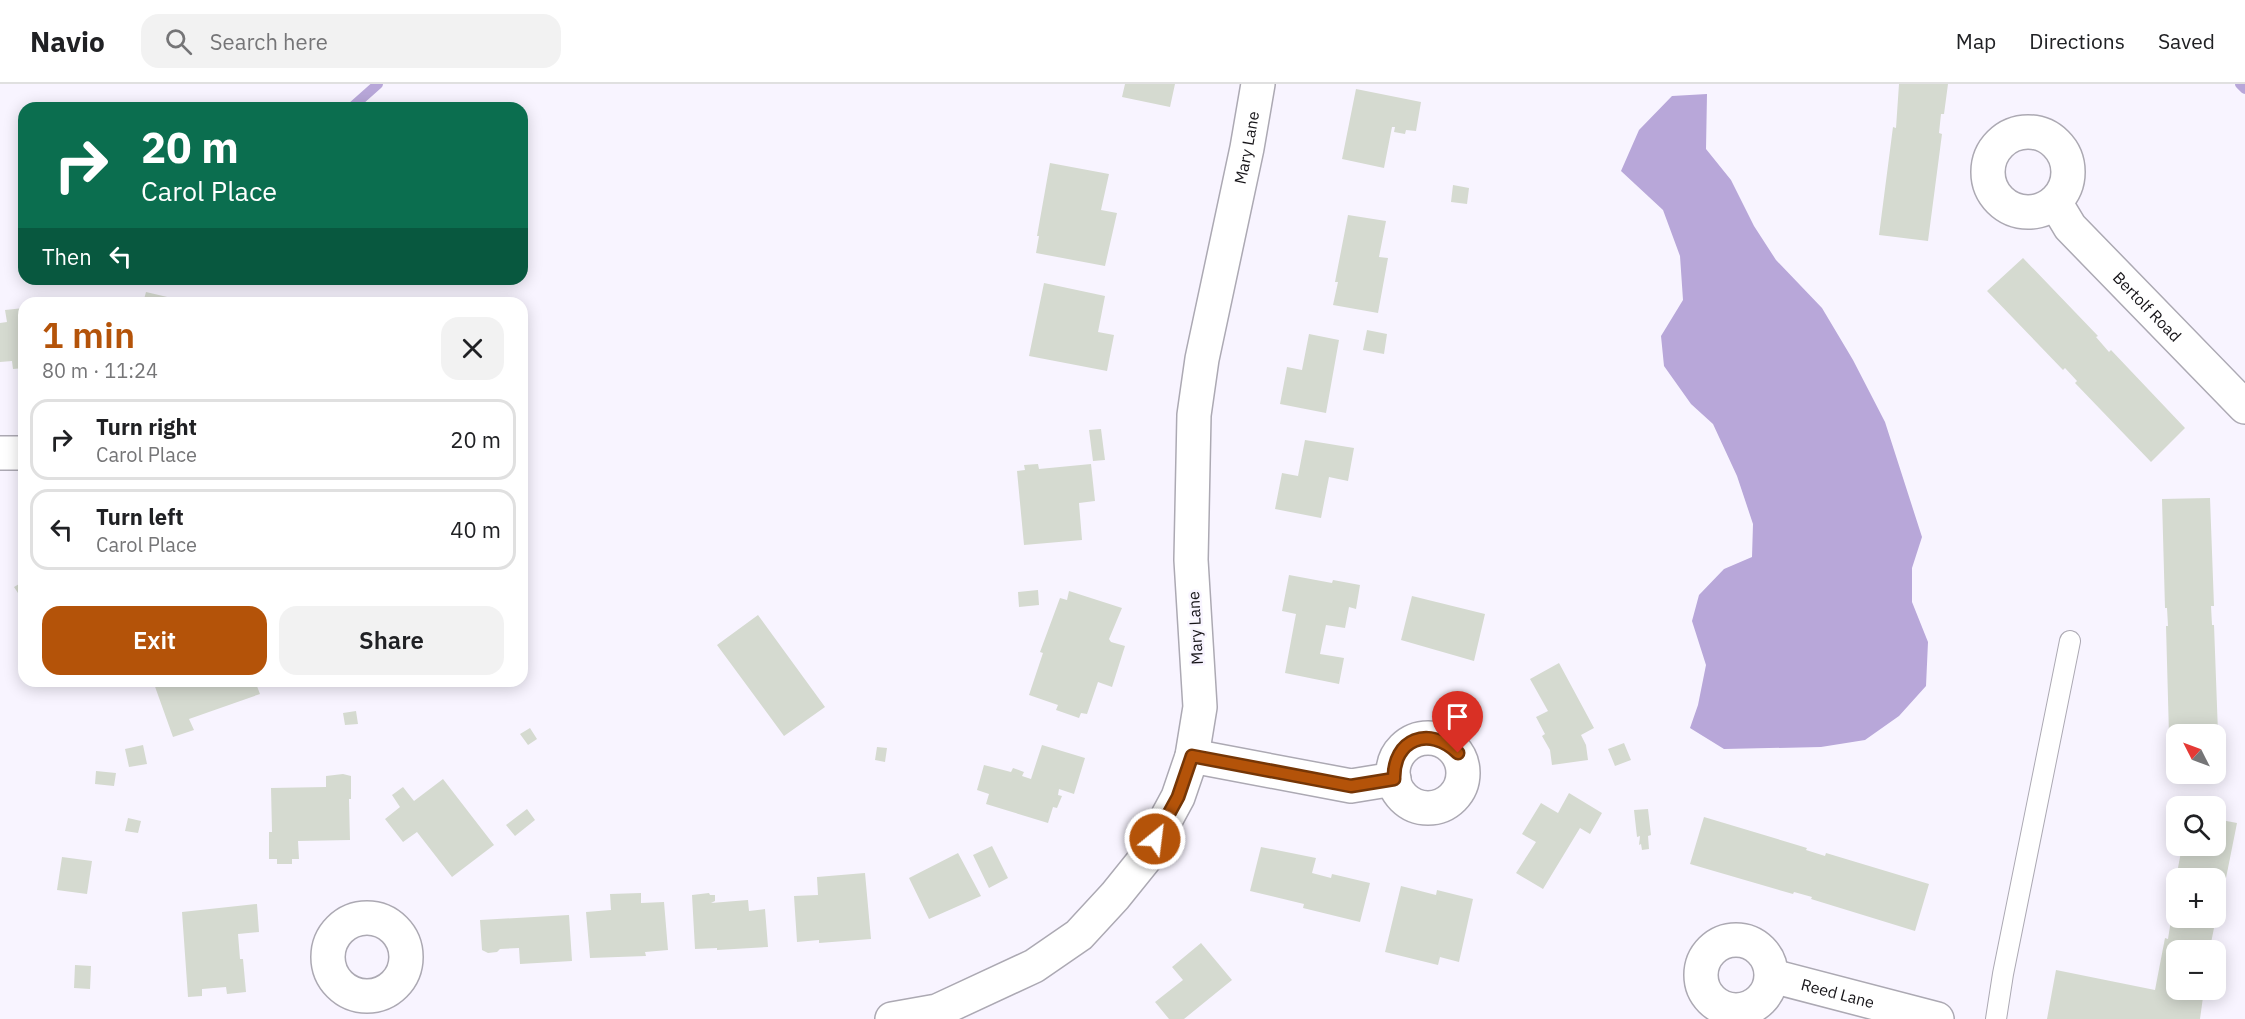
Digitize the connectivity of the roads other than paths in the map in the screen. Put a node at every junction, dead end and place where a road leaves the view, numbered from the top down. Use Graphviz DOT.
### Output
graph roads {
  1 [pos="1258,84"];
  2 [pos="2055,202"];
  3 [pos="2245,407"];
  4 [pos="0,453"];
  5 [pos="18,453"];
  6 [pos="2070,641"];
  7 [pos="1192,756"];
  8 [pos="1394,779"];
  9 [pos="1772,976"];
  10 [pos="892,1019"];
  11 [pos="1937,1019"];
  12 [pos="1996,1019"];
  1 -- 7 [label="street, Mary Lane"];
  2 -- 3 [label="street, Bertolf Road"];
  4 -- 5 [label="street"];
  6 -- 12 [label="lane"];
  7 -- 8 [label="street"];
  7 -- 10 [label="street, Mary Lane"];
  9 -- 11 [label="street, Reed Lane"];
}
